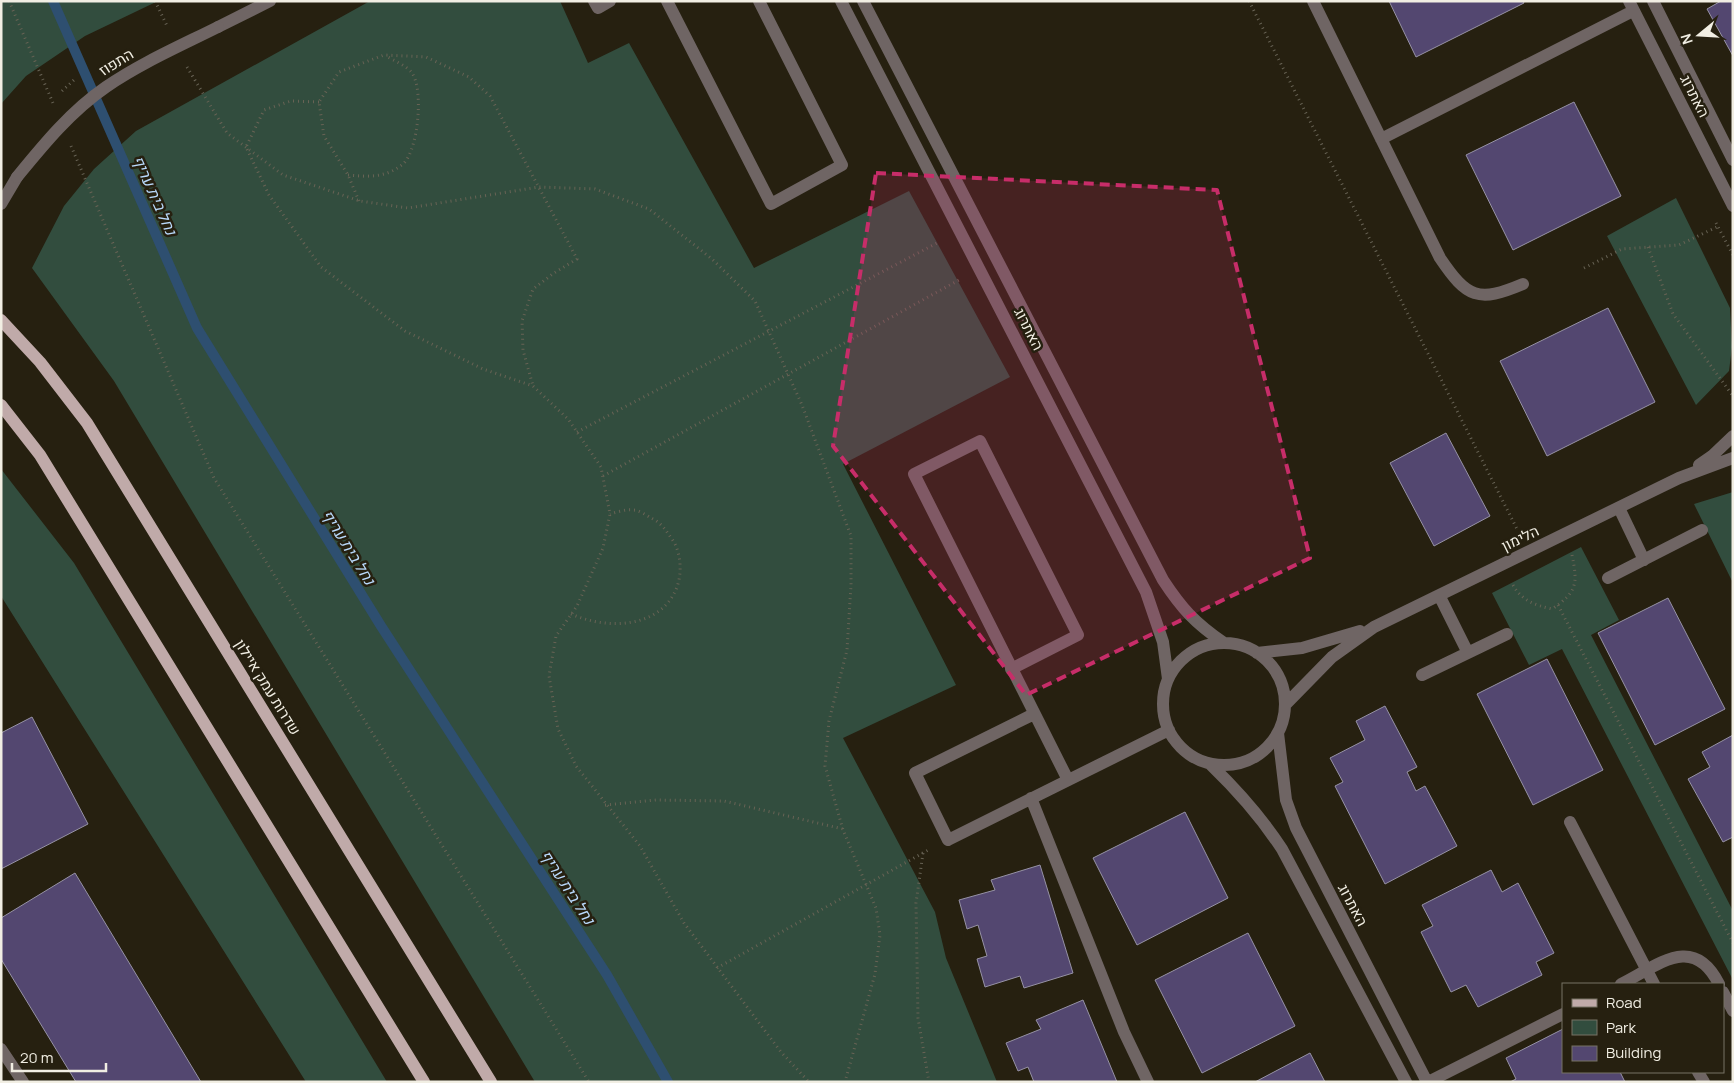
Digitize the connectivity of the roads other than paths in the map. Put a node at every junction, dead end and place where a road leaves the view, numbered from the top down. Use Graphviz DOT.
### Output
graph roads {
  1 [pos="270,1"];
  2 [pos="594,1"];
  3 [pos="610,1"];
  4 [pos="667,1"];
  5 [pos="759,1"];
  6 [pos="841,1"];
  7 [pos="862,1"];
  8 [pos="1313,1"];
  9 [pos="1653,1"];
  10 [pos="1631,6"];
  11 [pos="1381,139"];
  12 [pos="1733,160"];
  13 [pos="5,192"];
  14 [pos="1,204"];
  15 [pos="1733,206"];
  16 [pos="1523,284"];
  17 [pos="1,320"];
  18 [pos="1,405"];
  19 [pos="1733,436"];
  20 [pos="1733,458"];
  21 [pos="1679,478"];
  22 [pos="1619,508"];
  23 [pos="1702,530"];
  24 [pos="1644,560"];
  25 [pos="1608,578"];
  26 [pos="1439,595"];
  27 [pos="1374,627"];
  28 [pos="1507,634"];
  29 [pos="1224,643"];
  30 [pos="1258,653"];
  31 [pos="1468,653"];
  32 [pos="1012,669"];
  33 [pos="1422,675"];
  34 [pos="1168,679"];
  35 [pos="1285,705"];
  36 [pos="1034,714"];
  37 [pos="1169,730"];
  38 [pos="1278,733"];
  39 [pos="1211,765"];
  40 [pos="1068,780"];
  41 [pos="1031,798"];
  42 [pos="1570,822"];
  43 [pos="1647,971"];
  44 [pos="1623,983"];
  45 [pos="1653,983"];
  46 [pos="1718,983"];
  47 [pos="1724,994"];
  48 [pos="1733,1011"];
  49 [pos="1562,1015"];
  50 [pos="1,1048"];
  51 [pos="23,1082"];
  52 [pos="424,1082"];
  53 [pos="491,1082"];
  54 [pos="1148,1082"];
  55 [pos="1406,1082"];
  56 [pos="1428,1082"];
  1 -- 13 [label="street, התפוז, bridge"];
  2 -- 3 [label="street"];
  4 -- 5 [label="street"];
  6 -- 34 [label="street, האתרוג"];
  7 -- 29 [label="street, האתרוג"];
  8 -- 11 [label="street"];
  9 -- 12 [label="street, האתרוג"];
  10 -- 11 [label="street"];
  10 -- 15 [label="street, האתרוג"];
  11 -- 16 [label="street"];
  13 -- 14 [label="street, התפוז"];
  17 -- 53 [label="main road, שדרות עמק איילון"];
  18 -- 52 [label="main road"];
  19 -- 21 [label="street, הלימון"];
  20 -- 21 [label="street, הלימון"];
  21 -- 22 [label="street, הלימון"];
  22 -- 24 [label="street"];
  22 -- 26 [label="street, הלימון"];
  23 -- 24 [label="street"];
  24 -- 25 [label="street"];
  26 -- 27 [label="street, הלימון"];
  26 -- 31 [label="street"];
  27 -- 30 [label="street, הלימון"];
  27 -- 35 [label="street, הלימון"];
  28 -- 31 [label="street"];
  29 -- 30 [label="street"];
  29 -- 34 [label="street"];
  30 -- 35 [label="street"];
  31 -- 33 [label="street"];
  32 -- 32 [label="street"];
  32 -- 36 [label="street"];
  34 -- 37 [label="street"];
  35 -- 38 [label="street"];
  36 -- 40 [label="street"];
  36 -- 41 [label="street"];
  37 -- 39 [label="street"];
  37 -- 40 [label="street"];
  38 -- 39 [label="street"];
  38 -- 56 [label="street, האתרוג"];
  39 -- 55 [label="street"];
  40 -- 41 [label="street"];
  41 -- 54 [label="street"];
  42 -- 43 [label="street"];
  43 -- 44 [label="street"];
  43 -- 45 [label="street"];
  43 -- 46 [label="street"];
  47 -- 48 [label="street"];
  49 -- 56 [label="street"];
  50 -- 51 [label="street"];
}
